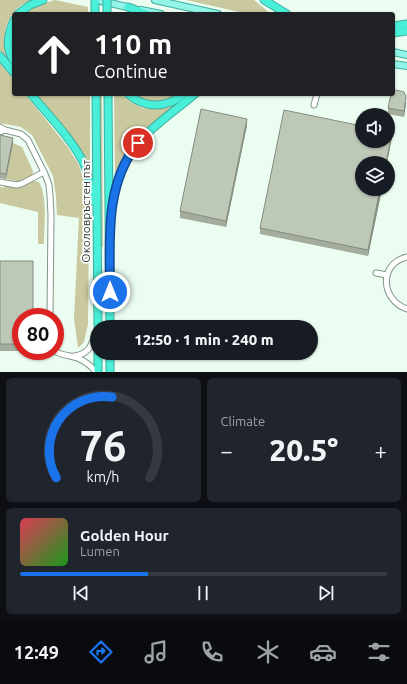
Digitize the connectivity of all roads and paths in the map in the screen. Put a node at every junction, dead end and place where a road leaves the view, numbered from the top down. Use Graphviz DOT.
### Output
graph roads {
  1 [pos="43,0"];
  2 [pos="100,0"];
  3 [pos="154,0"];
  4 [pos="264,0"];
  5 [pos="128,7"];
  6 [pos="21,12"];
  7 [pos="96,12"];
  8 [pos="106,12"];
  9 [pos="141,12"];
  10 [pos="152,12"];
  11 [pos="209,12"];
  12 [pos="284,12"];
  13 [pos="407,24"];
  14 [pos="12,25"];
  15 [pos="395,26"];
  16 [pos="407,31"];
  17 [pos="395,33"];
  18 [pos="395,52"];
  19 [pos="407,55"];
  20 [pos="0,56"];
  21 [pos="12,58"];
  22 [pos="395,64"];
  23 [pos="407,66"];
  24 [pos="12,71"];
  25 [pos="33,96"];
  26 [pos="96,96"];
  27 [pos="108,96"];
  28 [pos="131,96"];
  29 [pos="181,96"];
  30 [pos="193,96"];
  31 [pos="316,96"];
  32 [pos="314,105"];
  33 [pos="0,127"];
  34 [pos="3,131"];
  35 [pos="44,172"];
  36 [pos="0,182"];
  37 [pos="110,221"];
  38 [pos="97,223"];
  39 [pos="407,257"];
  40 [pos="376,273"];
  41 [pos="387,275"];
  42 [pos="50,308"];
  43 [pos="407,310"];
  44 [pos="98,320"];
  45 [pos="110,320"];
  46 [pos="90,348"];
  47 [pos="64,355"];
  48 [pos="72,356"];
  49 [pos="98,360"];
  50 [pos="110,360"];
  51 [pos="97,372"];
  52 [pos="110,372"];
  1 -- 6 [label="highway"];
  2 -- 5 [label="main road"];
  2 -- 7 [label="highway"];
  2 -- 8 [label="highway, bridge"];
  3 -- 11 [label="main road"];
  4 -- 12 [label="highway"];
  5 -- 9 [label="highway"];
  5 -- 10 [label="main road"];
  13 -- 15 [label="highway"];
  14 -- 21 [label="highway"];
  16 -- 17 [label="highway"];
  18 -- 19 [label="main road"];
  20 -- 24 [label="highway"];
  22 -- 23 [label="main road"];
  25 -- 38 [label="highway"];
  26 -- 38 [label="highway, Околовръстен път"];
  27 -- 37 [label="highway, Околовръстен път"];
  28 -- 29 [label="highway"];
  30 -- 37 [label="highway"];
  31 -- 32 [label="street"];
  33 -- 34 [label="street"];
  34 -- 35 [label="street"];
  35 -- 36 [label="street"];
  35 -- 42 [label="street"];
  37 -- 45 [label="highway, Околовръстен път"];
  38 -- 44 [label="highway, Околовръстен път"];
  39 -- 41 [label="street"];
  40 -- 41 [label="street"];
  41 -- 43 [label="street"];
  46 -- 48 [label="street"];
  47 -- 48 [label="street"];
  48 -- 51 [label="street"];
  49 -- 51 [label="highway"];
  50 -- 52 [label="highway"];
}
